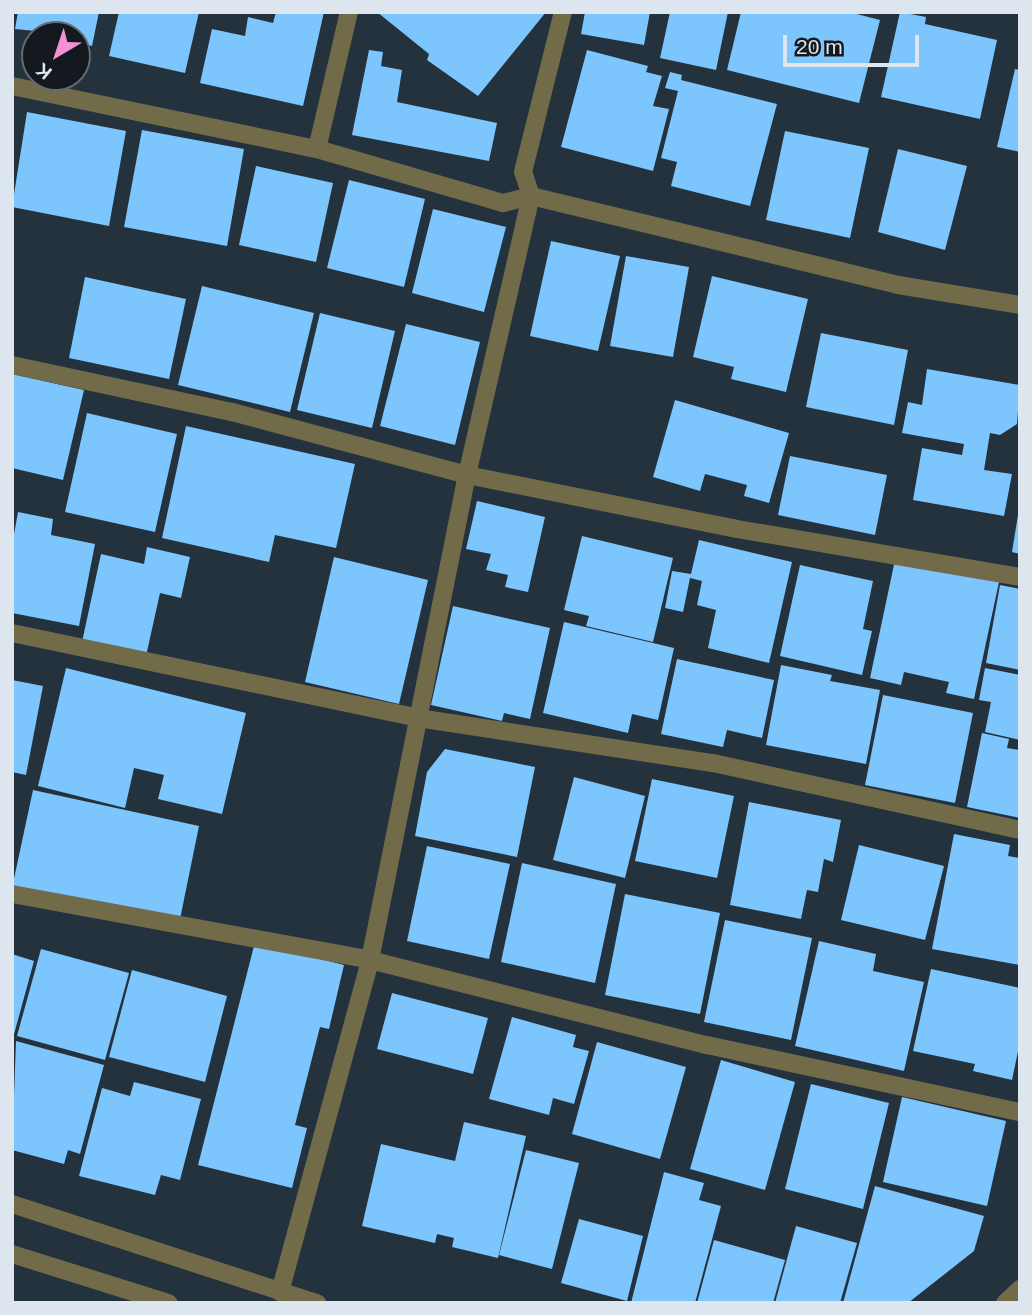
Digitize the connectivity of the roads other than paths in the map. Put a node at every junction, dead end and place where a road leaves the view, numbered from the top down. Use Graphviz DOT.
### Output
graph roads {
  1 [pos="349,12"];
  2 [pos="563,12"];
  3 [pos="12,86"];
  4 [pos="317,149"];
  5 [pos="531,196"];
  6 [pos="1020,305"];
  7 [pos="12,365"];
  8 [pos="467,475"];
  9 [pos="1020,577"];
  10 [pos="12,633"];
  11 [pos="418,718"];
  12 [pos="1020,830"];
  13 [pos="12,894"];
  14 [pos="370,960"];
  15 [pos="1020,1112"];
  16 [pos="12,1204"];
  17 [pos="12,1254"];
  18 [pos="1020,1289"];
  19 [pos="280,1292"];
  20 [pos="1020,1295"];
  21 [pos="168,1303"];
  22 [pos="317,1303"];
  23 [pos="1005,1303"];
  24 [pos="1018,1303"];
  1 -- 4 [label="street"];
  2 -- 5 [label="street"];
  3 -- 4 [label="street"];
  4 -- 5 [label="street"];
  5 -- 6 [label="street"];
  5 -- 8 [label="street"];
  7 -- 8 [label="street"];
  8 -- 9 [label="street"];
  8 -- 11 [label="street"];
  10 -- 11 [label="street"];
  11 -- 12 [label="street"];
  11 -- 14 [label="street"];
  13 -- 14 [label="street"];
  14 -- 15 [label="street"];
  14 -- 19 [label="street"];
  16 -- 19 [label="street"];
  17 -- 21 [label="street"];
  18 -- 23 [label="street"];
  19 -- 22 [label="street"];
  20 -- 24 [label="street"];
}
